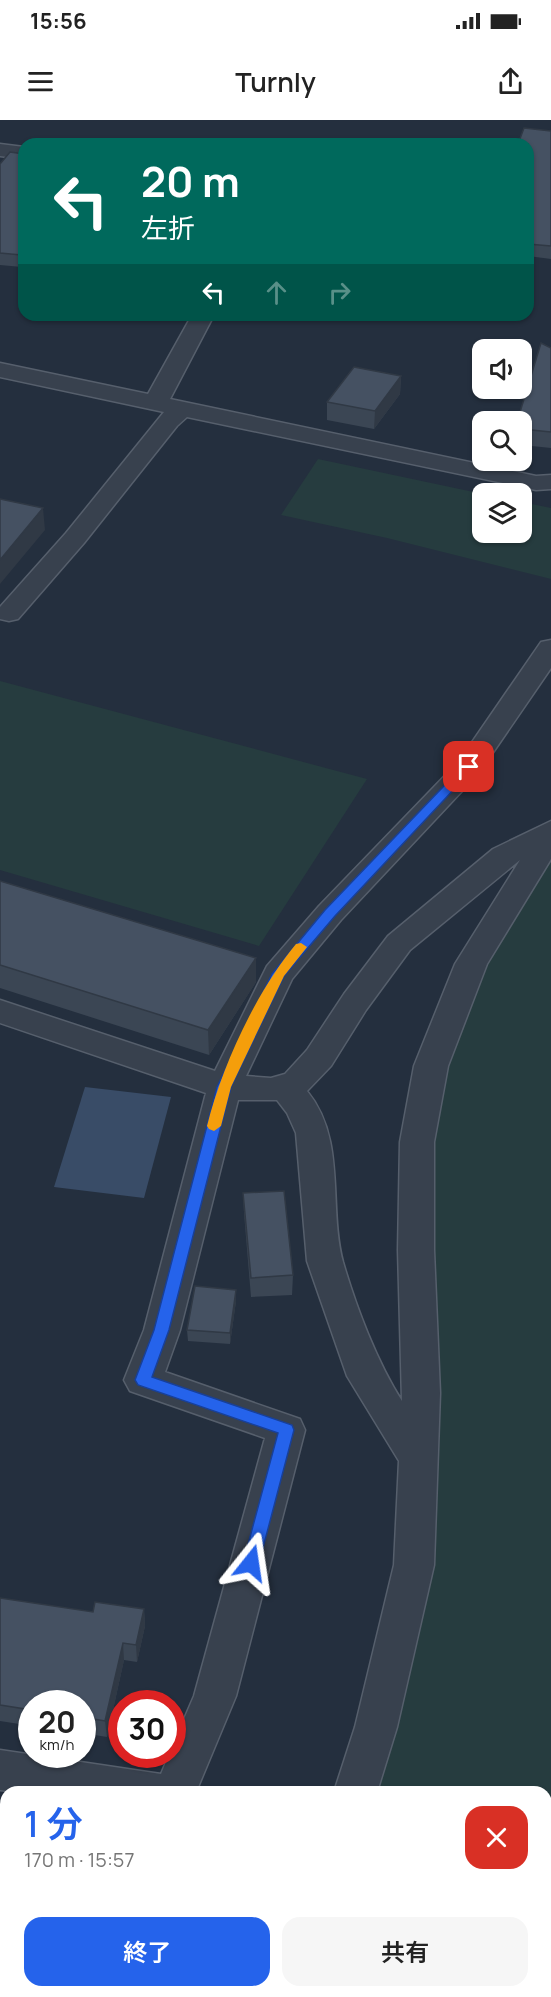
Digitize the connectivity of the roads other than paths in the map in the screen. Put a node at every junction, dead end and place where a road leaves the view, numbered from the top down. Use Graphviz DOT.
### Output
graph roads {
  1 [pos="0,150"];
  2 [pos="18,152"];
  3 [pos="200,321"];
  4 [pos="0,370"];
  5 [pos="156,402"];
  6 [pos="183,408"];
  7 [pos="551,482"];
  8 [pos="9,613"];
  9 [pos="551,648"];
  10 [pos="551,832"];
  11 [pos="0,1011"];
  12 [pos="284,1086"];
  13 [pos="224,1087"];
  14 [pos="418,1460"];
  15 [pos="0,1770"];
  16 [pos="113,1786"];
  17 [pos="178,1786"];
  18 [pos="358,1786"];
  1 -- 2 [label="street"];
  3 -- 5 [label="street"];
  4 -- 5 [label="street"];
  5 -- 6 [label="street"];
  6 -- 7 [label="street"];
  6 -- 8 [label="street"];
  9 -- 13 [label="street"];
  10 -- 12 [label="street"];
  10 -- 14 [label="street"];
  11 -- 13 [label="street"];
  12 -- 13 [label="street"];
  12 -- 14 [label="street"];
  13 -- 17 [label="street"];
  14 -- 18 [label="street"];
  15 -- 16 [label="street"];
}
